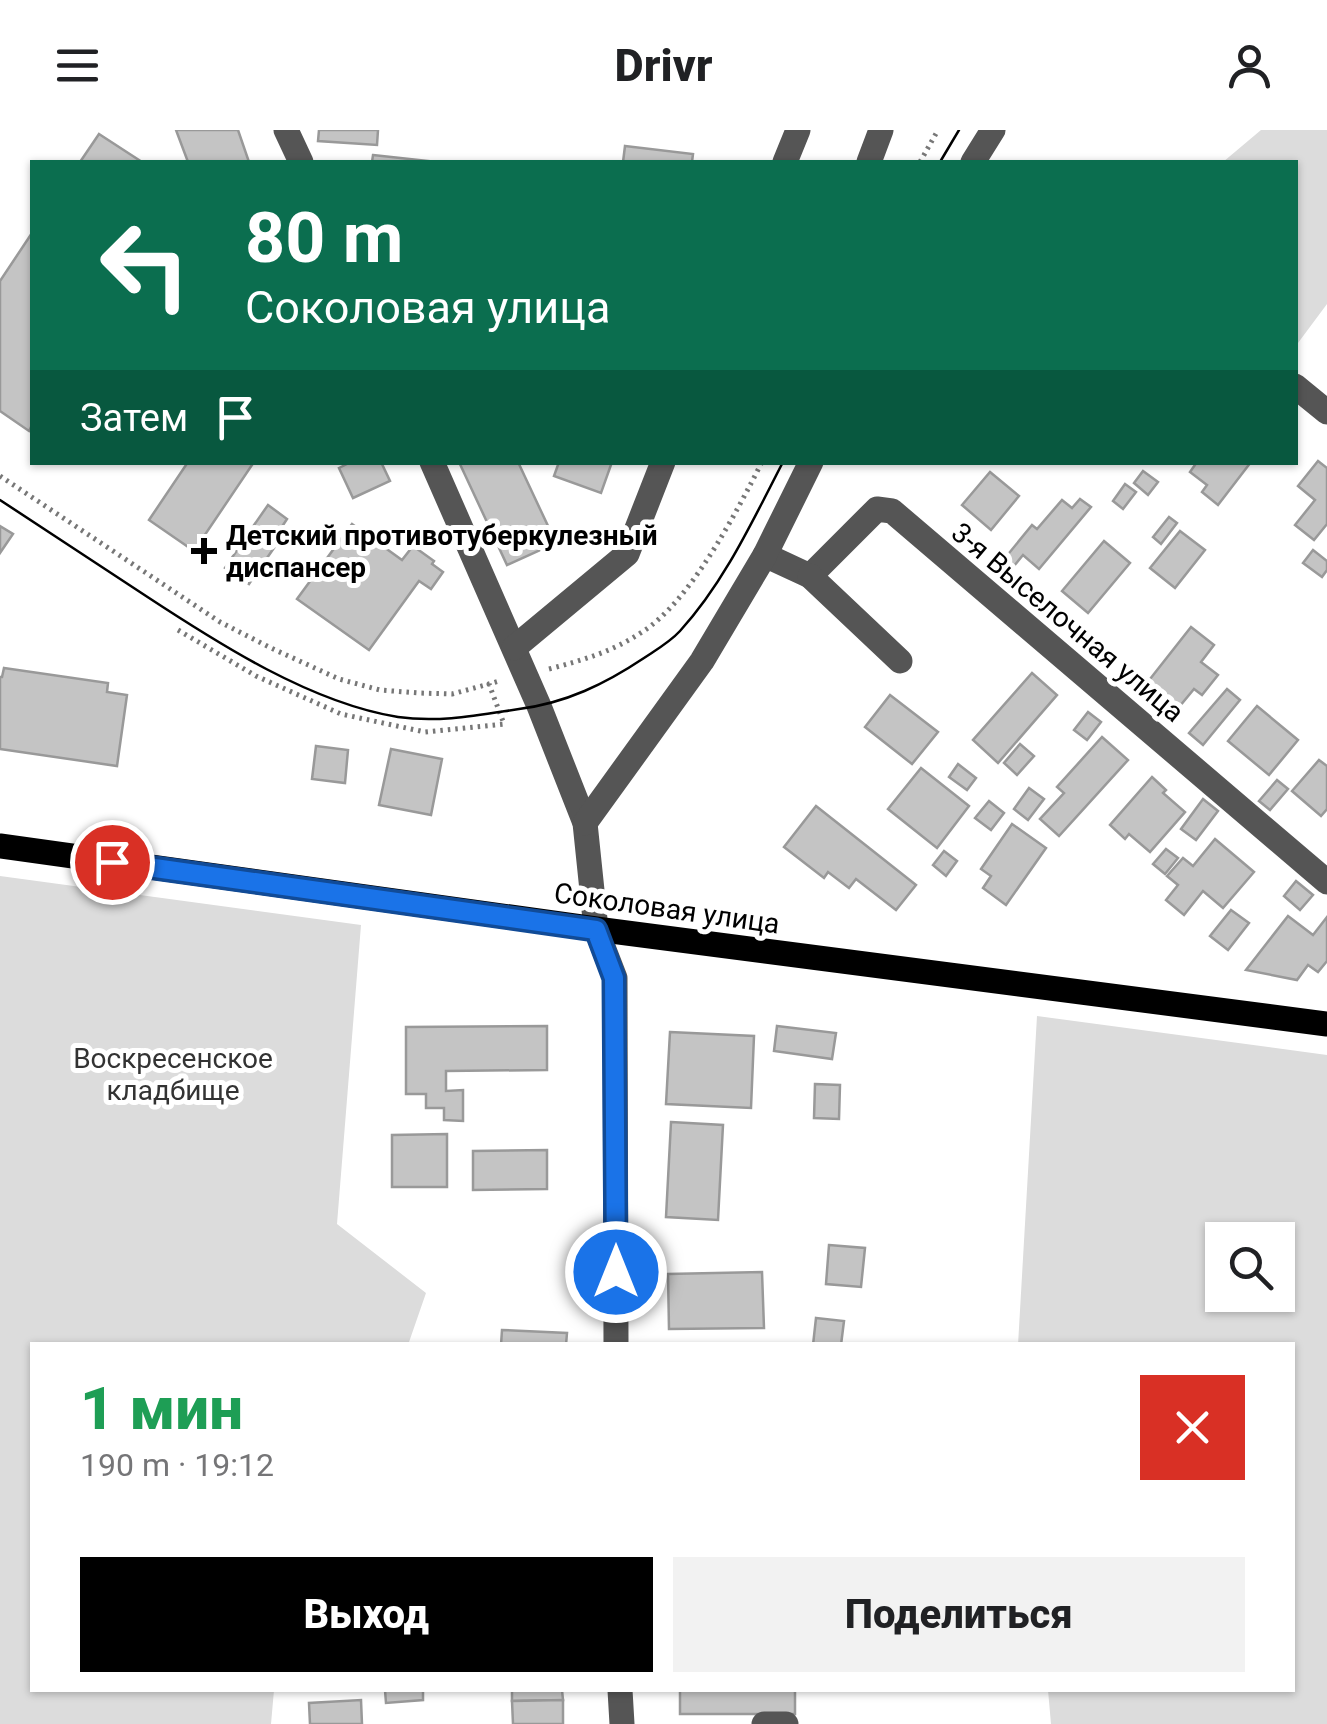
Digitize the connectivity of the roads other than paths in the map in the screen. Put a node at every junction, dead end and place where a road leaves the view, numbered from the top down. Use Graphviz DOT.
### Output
graph roads {
  1 [pos="286,130"];
  2 [pos="798,130"];
  3 [pos="882,130"];
  4 [pos="993,130"];
  5 [pos="299,160"];
  6 [pos="786,160"];
  7 [pos="870,160"];
  8 [pos="974,160"];
  9 [pos="1298,388"];
  10 [pos="1327,412"];
  11 [pos="433,465"];
  12 [pos="661,465"];
  13 [pos="810,465"];
  14 [pos="765,555"];
  15 [pos="810,576"];
  16 [pos="514,648"];
  17 [pos="900,661"];
  18 [pos="586,823"];
  19 [pos="0,846"];
  20 [pos="1327,882"];
  21 [pos="596,930"];
  22 [pos="1327,1024"];
  23 [pos="616,1342"];
  24 [pos="620,1692"];
  25 [pos="622,1724"];
  26 [pos="764,1724"];
  27 [pos="786,1724"];
  1 -- 5 [label="street"];
  2 -- 6 [label="street"];
  3 -- 7 [label="street"];
  4 -- 8 [label="street"];
  9 -- 10 [label="street"];
  11 -- 16 [label="street"];
  12 -- 16 [label="street"];
  13 -- 14 [label="street"];
  14 -- 15 [label="street"];
  14 -- 18 [label="street"];
  15 -- 17 [label="street"];
  15 -- 20 [label="street, 3-я Выселочная улица"];
  16 -- 18 [label="street"];
  18 -- 21 [label="street"];
  19 -- 21 [label="main road, Соколовая улица"];
  21 -- 22 [label="main road, Соколовая улица"];
  21 -- 23 [label="street"];
  24 -- 25 [label="street"];
  26 -- 27 [label="street"];
}
